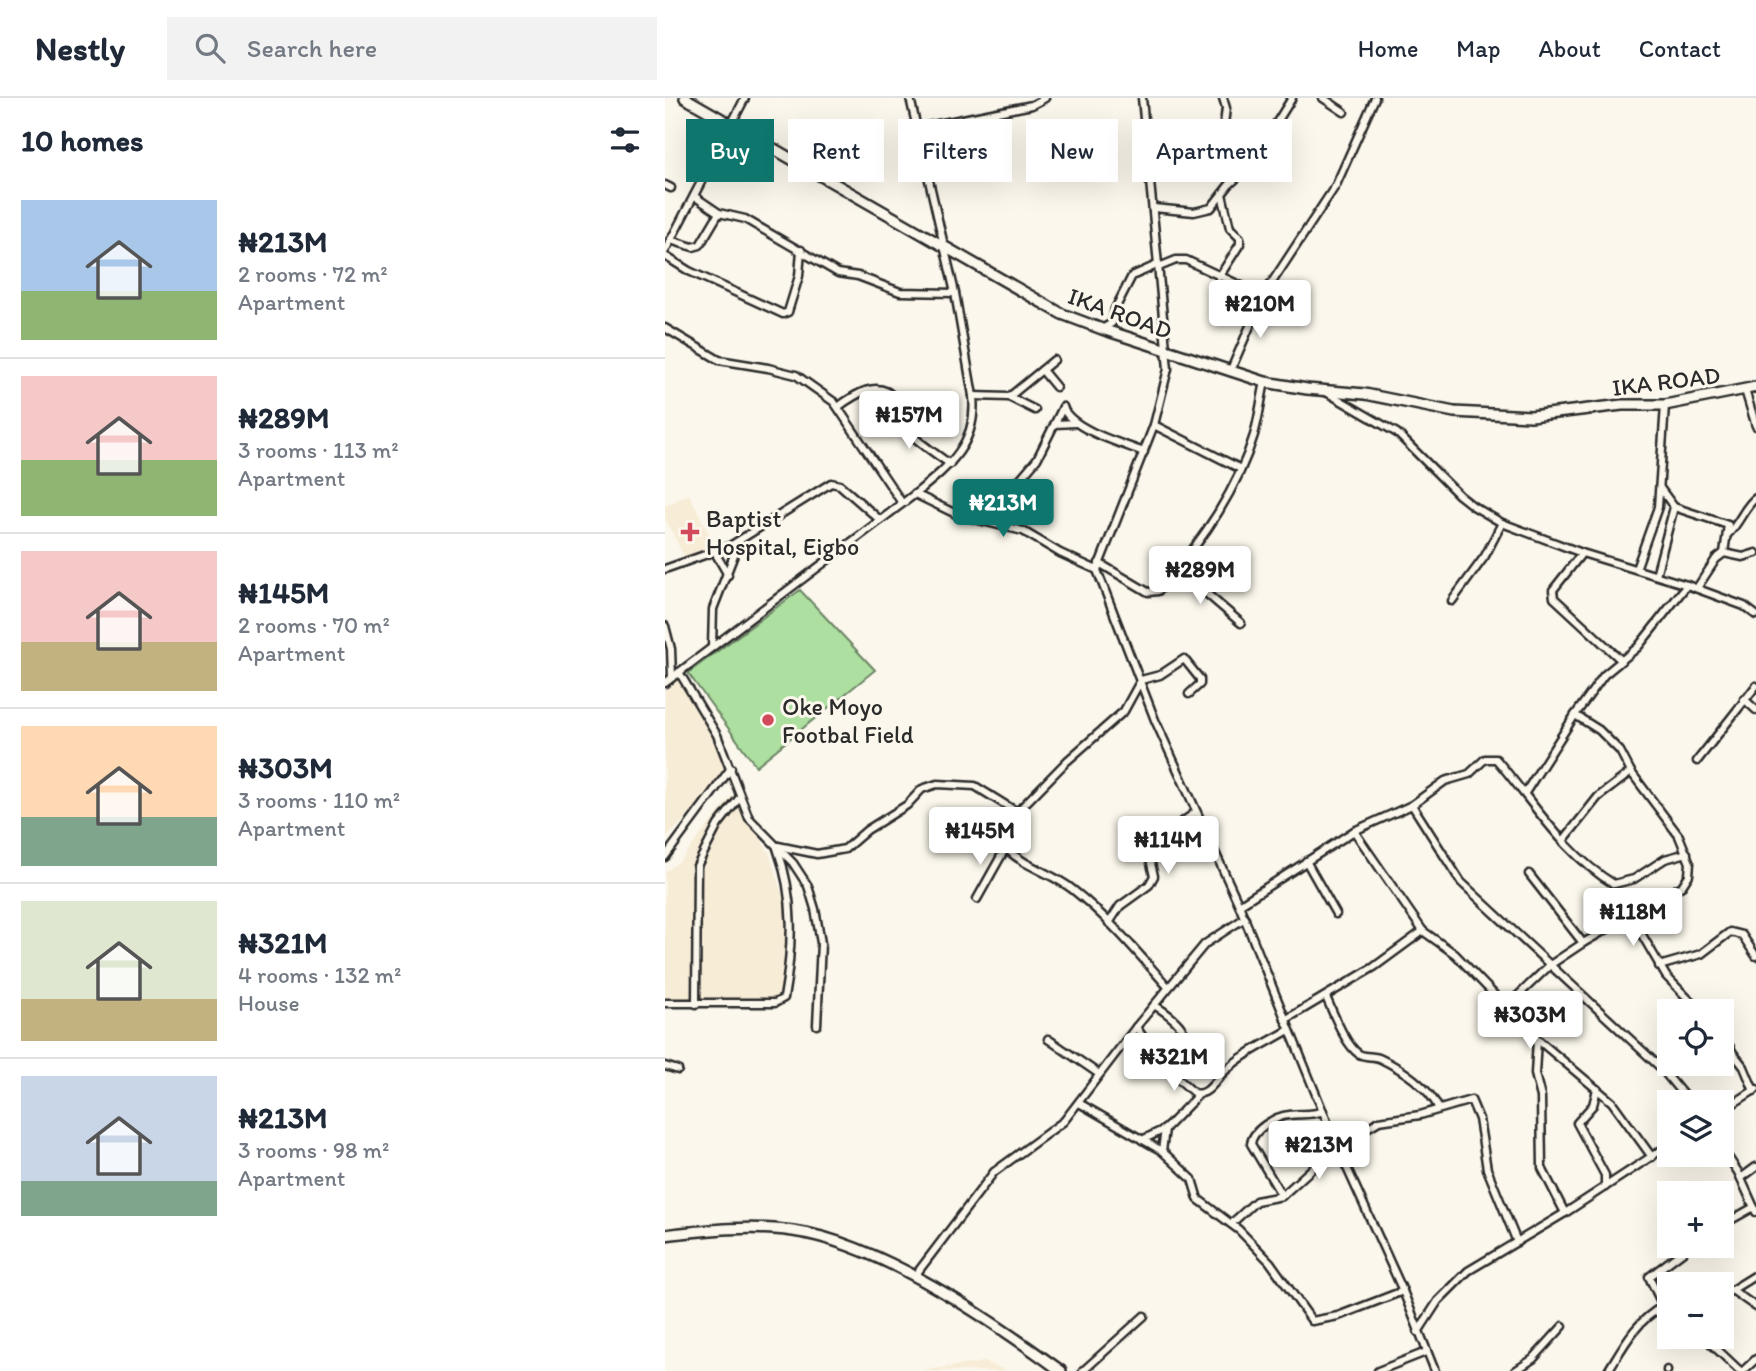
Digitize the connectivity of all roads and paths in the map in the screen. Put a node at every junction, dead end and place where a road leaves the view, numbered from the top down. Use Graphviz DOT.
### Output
graph roads {
  1 [pos="685,98"];
  2 [pos="745,98"];
  3 [pos="910,98"];
  4 [pos="1045,98"];
  5 [pos="1142,98"];
  6 [pos="1223,98"];
  7 [pos="1292,98"];
  8 [pos="1323,98"];
  9 [pos="1375,98"];
  10 [pos="1344,112"];
  11 [pos="724,119"];
  12 [pos="735,119"];
  13 [pos="916,119"];
  14 [pos="963,119"];
  15 [pos="1143,119"];
  16 [pos="1225,119"];
  17 [pos="1279,119"];
  18 [pos="774,148"];
  19 [pos="702,182"];
  20 [pos="929,182"];
  21 [pos="1151,182"];
  22 [pos="1231,182"];
  23 [pos="1222,194"];
  24 [pos="694,196"];
  25 [pos="1154,208"];
  26 [pos="719,213"];
  27 [pos="670,240"];
  28 [pos="943,247"];
  29 [pos="801,250"];
  30 [pos="665,253"];
  31 [pos="1159,265"];
  32 [pos="1219,277"];
  33 [pos="954,293"];
  34 [pos="1263,296"];
  35 [pos="665,328"];
  36 [pos="1103,329"];
  37 [pos="1166,350"];
  38 [pos="1053,360"];
  39 [pos="1042,370"];
  40 [pos="1230,372"];
  41 [pos="1265,382"];
  42 [pos="1056,387"];
  43 [pos="1756,387"];
  44 [pos="1322,390"];
  45 [pos="1745,390"];
  46 [pos="973,396"];
  47 [pos="1009,397"];
  48 [pos="1665,405"];
  49 [pos="838,407"];
  50 [pos="1035,410"];
  51 [pos="1078,423"];
  52 [pos="1055,424"];
  53 [pos="1154,425"];
  54 [pos="1756,426"];
  55 [pos="1144,452"];
  56 [pos="950,464"];
  57 [pos="1241,469"];
  58 [pos="1660,488"];
  59 [pos="915,495"];
  60 [pos="1756,498"];
  61 [pos="902,503"];
  62 [pos="1674,507"];
  63 [pos="880,520"];
  64 [pos="985,520"];
  65 [pos="1502,523"];
  66 [pos="1728,534"];
  67 [pos="740,540"];
  68 [pos="716,551"];
  69 [pos="1581,553"];
  70 [pos="1724,553"];
  71 [pos="1756,553"];
  72 [pos="1098,566"];
  73 [pos="665,569"];
  74 [pos="1178,569"];
  75 [pos="1636,569"];
  76 [pos="728,575"];
  77 [pos="1656,575"];
  78 [pos="1687,585"];
  79 [pos="1697,589"];
  80 [pos="1452,601"];
  81 [pos="1756,615"];
  82 [pos="1241,623"];
  83 [pos="665,626"];
  84 [pos="712,647"];
  85 [pos="1621,660"];
  86 [pos="679,672"];
  87 [pos="672,677"];
  88 [pos="1141,680"];
  89 [pos="665,683"];
  90 [pos="1756,686"];
  91 [pos="1189,694"];
  92 [pos="1744,699"];
  93 [pos="1756,710"];
  94 [pos="1575,715"];
  95 [pos="1697,761"];
  96 [pos="731,768"];
  97 [pos="1632,772"];
  98 [pos="1525,793"];
  99 [pos="740,797"];
  100 [pos="1412,805"];
  101 [pos="1017,812"];
  102 [pos="1196,812"];
  103 [pos="1354,831"];
  104 [pos="1563,841"];
  105 [pos="776,846"];
  106 [pos="1007,849"];
  107 [pos="1687,853"];
  108 [pos="665,857"];
  109 [pos="1306,862"];
  110 [pos="1529,874"];
  111 [pos="977,899"];
  112 [pos="1239,905"];
  113 [pos="1336,914"];
  114 [pos="1631,916"];
  115 [pos="1245,918"];
  116 [pos="1416,921"];
  117 [pos="1109,923"];
  118 [pos="1423,931"];
  119 [pos="1412,937"];
  120 [pos="1583,943"];
  121 [pos="1756,956"];
  122 [pos="1550,965"];
  123 [pos="1659,966"];
  124 [pos="1168,987"];
  125 [pos="1326,996"];
  126 [pos="1688,999"];
  127 [pos="665,1003"];
  128 [pos="696,1004"];
  129 [pos="1154,1005"];
  130 [pos="1506,1007"];
  131 [pos="1285,1020"];
  132 [pos="817,1025"];
  133 [pos="1136,1027"];
  134 [pos="1289,1030"];
  135 [pos="1537,1039"];
  136 [pos="1048,1040"];
  137 [pos="1734,1054"];
  138 [pos="665,1066"];
  139 [pos="678,1070"];
  140 [pos="1226,1070"];
  141 [pos="1099,1074"];
  142 [pos="1597,1089"];
  143 [pos="1679,1090"];
  144 [pos="1755,1090"];
  145 [pos="1198,1095"];
  146 [pos="1079,1103"];
  147 [pos="1734,1103"];
  148 [pos="1439,1109"];
  149 [pos="1323,1111"];
  150 [pos="1165,1129"];
  151 [pos="1142,1139"];
  152 [pos="1337,1146"];
  153 [pos="1162,1151"];
  154 [pos="1657,1153"];
  155 [pos="1652,1157"];
  156 [pos="1734,1167"];
  157 [pos="1756,1167"];
  158 [pos="1741,1178"];
  159 [pos="1605,1187"];
  160 [pos="1282,1196"];
  161 [pos="1755,1210"];
  162 [pos="1565,1213"];
  163 [pos="1734,1220"];
  164 [pos="1231,1224"];
  165 [pos="665,1235"];
  166 [pos="1517,1242"];
  167 [pos="1674,1258"];
  168 [pos="1756,1275"];
  169 [pos="914,1277"];
  170 [pos="1734,1289"];
  171 [pos="1403,1291"];
  172 [pos="1734,1291"];
  173 [pos="1657,1292"];
  174 [pos="1756,1307"];
  175 [pos="1657,1311"];
  176 [pos="1144,1316"];
  177 [pos="1563,1326"];
  178 [pos="1417,1332"];
  179 [pos="1717,1349"];
  180 [pos="1426,1352"];
  181 [pos="1756,1359"];
  182 [pos="1062,1371"];
  183 [pos="1083,1371"];
  184 [pos="1378,1371"];
  185 [pos="1435,1371"];
  186 [pos="1515,1371"];
  187 [pos="1608,1371"];
  188 [pos="1741,1371"];
  1 -- 11 [label="street, IKA ROAD"];
  2 -- 12 [label="street"];
  3 -- 13 [label="street"];
  4 -- 14 [label="street"];
  5 -- 15 [label="street"];
  6 -- 16 [label="street"];
  7 -- 17 [label="street"];
  8 -- 10 [label="street"];
  9 -- 34 [label="street"];
  18 -- 28 [label="street, IKA ROAD"];
  19 -- 24 [label="street"];
  20 -- 28 [label="street"];
  21 -- 25 [label="street"];
  22 -- 23 [label="street"];
  23 -- 25 [label="street"];
  23 -- 32 [label="street"];
  24 -- 26 [label="street"];
  24 -- 27 [label="street"];
  25 -- 31 [label="street"];
  26 -- 27 [label="street"];
  26 -- 29 [label="street"];
  27 -- 30 [label="street"];
  28 -- 33 [label="street"];
  28 -- 36 [label="street, IKA ROAD"];
  29 -- 30 [label="street"];
  29 -- 33 [label="street"];
  31 -- 32 [label="street"];
  31 -- 36 [label="street"];
  31 -- 37 [label="street"];
  32 -- 34 [label="street"];
  33 -- 46 [label="street"];
  34 -- 40 [label="street"];
  35 -- 49 [label="street"];
  36 -- 37 [label="street, IKA ROAD"];
  37 -- 40 [label="street, IKA ROAD"];
  37 -- 53 [label="street"];
  38 -- 39 [label="street"];
  39 -- 42 [label="street"];
  39 -- 47 [label="street"];
  40 -- 41 [label="street, IKA ROAD"];
  41 -- 44 [label="street, IKA ROAD"];
  41 -- 57 [label="street"];
  43 -- 45 [label="street, IKA ROAD"];
  44 -- 48 [label="street, IKA ROAD"];
  44 -- 65 [label="street"];
  45 -- 48 [label="street, IKA ROAD"];
  45 -- 54 [label="street"];
  46 -- 47 [label="street"];
  46 -- 56 [label="street"];
  47 -- 50 [label="street"];
  48 -- 58 [label="street"];
  49 -- 56 [label="street"];
  49 -- 61 [label="street"];
  51 -- 52 [label="street"];
  51 -- 52 [label="street"];
  51 -- 55 [label="street"];
  52 -- 64 [label="street"];
  53 -- 55 [label="street"];
  53 -- 57 [label="street"];
  55 -- 72 [label="street"];
  56 -- 59 [label="street"];
  57 -- 74 [label="street"];
  58 -- 62 [label="street"];
  58 -- 75 [label="street"];
  59 -- 61 [label="street"];
  59 -- 64 [label="street"];
  60 -- 66 [label="street"];
  61 -- 63 [label="street"];
  62 -- 66 [label="street"];
  62 -- 77 [label="street"];
  63 -- 67 [label="street"];
  63 -- 84 [label="street"];
  64 -- 72 [label="street"];
  65 -- 69 [label="street"];
  65 -- 80 [label="street"];
  66 -- 70 [label="street"];
  67 -- 68 [label="street"];
  67 -- 76 [label="street"];
  68 -- 73 [label="street"];
  68 -- 76 [label="street"];
  69 -- 75 [label="street"];
  69 -- 85 [label="street"];
  70 -- 71 [label="street"];
  70 -- 79 [label="street"];
  72 -- 74 [label="street"];
  72 -- 88 [label="street"];
  74 -- 82 [label="street"];
  75 -- 77 [label="street"];
  76 -- 84 [label="street"];
  77 -- 78 [label="street"];
  78 -- 79 [label="street"];
  78 -- 85 [label="street"];
  79 -- 81 [label="street"];
  83 -- 87 [label="street"];
  84 -- 86 [label="street"];
  85 -- 94 [label="street"];
  86 -- 87 [label="street"];
  86 -- 96 [label="street"];
  87 -- 89 [label="street"];
  88 -- 91 [label="street"];
  88 -- 101 [label="street"];
  88 -- 102 [label="street"];
  90 -- 92 [label="street"];
  92 -- 93 [label="street"];
  92 -- 95 [label="street"];
  94 -- 97 [label="street"];
  94 -- 98 [label="street"];
  96 -- 99 [label="street"];
  96 -- 108 [label="street"];
  97 -- 104 [label="street"];
  97 -- 107 [label="street"];
  98 -- 100 [label="street"];
  98 -- 104 [label="street"];
  99 -- 105 [label="street"];
  99 -- 128 [label="street"];
  100 -- 103 [label="street"];
  100 -- 122 [label="street"];
  101 -- 105 [label="street"];
  101 -- 106 [label="street"];
  102 -- 112 [label="street"];
  102 -- 117 [label="street"];
  103 -- 109 [label="street"];
  103 -- 116 [label="street"];
  104 -- 107 [label="street"];
  105 -- 128 [label="street"];
  105 -- 132 [label="street"];
  106 -- 111 [label="street"];
  106 -- 117 [label="street"];
  107 -- 114 [label="street"];
  109 -- 112 [label="street"];
  109 -- 113 [label="street"];
  110 -- 120 [label="street"];
  112 -- 115 [label="street"];
  114 -- 120 [label="street"];
  114 -- 123 [label="street"];
  115 -- 124 [label="street"];
  115 -- 131 [label="street"];
  116 -- 118 [label="street"];
  116 -- 119 [label="street"];
  117 -- 124 [label="street"];
  118 -- 119 [label="street"];
  118 -- 130 [label="street"];
  119 -- 125 [label="street"];
  120 -- 122 [label="street"];
  121 -- 123 [label="street"];
  122 -- 130 [label="street"];
  122 -- 143 [label="street"];
  123 -- 126 [label="street"];
  124 -- 129 [label="street"];
  125 -- 131 [label="street"];
  125 -- 148 [label="street"];
  127 -- 128 [label="street"];
  129 -- 133 [label="street"];
  129 -- 140 [label="street"];
  130 -- 135 [label="street"];
  131 -- 134 [label="street"];
  133 -- 141 [label="street"];
  133 -- 145 [label="street"];
  134 -- 140 [label="street"];
  134 -- 149 [label="street"];
  135 -- 142 [label="street"];
  135 -- 162 [label="street"];
  136 -- 141 [label="street"];
  137 -- 144 [label="street"];
  138 -- 139 [label="street"];
  140 -- 145 [label="street"];
  141 -- 146 [label="street"];
  142 -- 155 [label="street"];
  142 -- 159 [label="street"];
  144 -- 147 [label="street"];
  145 -- 150 [label="street"];
  146 -- 151 [label="street"];
  146 -- 169 [label="street"];
  148 -- 152 [label="street"];
  148 -- 166 [label="street"];
  149 -- 152 [label="street"];
  149 -- 160 [label="street"];
  150 -- 151 [label="street"];
  150 -- 153 [label="street"];
  151 -- 153 [label="street"];
  152 -- 160 [label="street"];
  152 -- 171 [label="street"];
  153 -- 164 [label="street"];
  154 -- 155 [label="street"];
  155 -- 159 [label="street"];
  156 -- 158 [label="street"];
  157 -- 158 [label="street"];
  158 -- 161 [label="street"];
  159 -- 162 [label="street"];
  160 -- 164 [label="street"];
  161 -- 163 [label="street"];
  162 -- 166 [label="street"];
  164 -- 171 [label="street"];
  165 -- 169 [label="street"];
  166 -- 178 [label="street"];
  167 -- 173 [label="street"];
  168 -- 170 [label="street"];
  169 -- 182 [label="street"];
  171 -- 178 [label="street"];
  172 -- 174 [label="street"];
  175 -- 187 [label="street"];
  176 -- 183 [label="street"];
  177 -- 186 [label="street"];
  178 -- 180 [label="street"];
  179 -- 188 [label="street"];
  180 -- 184 [label="street"];
  180 -- 185 [label="street"];
  181 -- 188 [label="street"];
}
